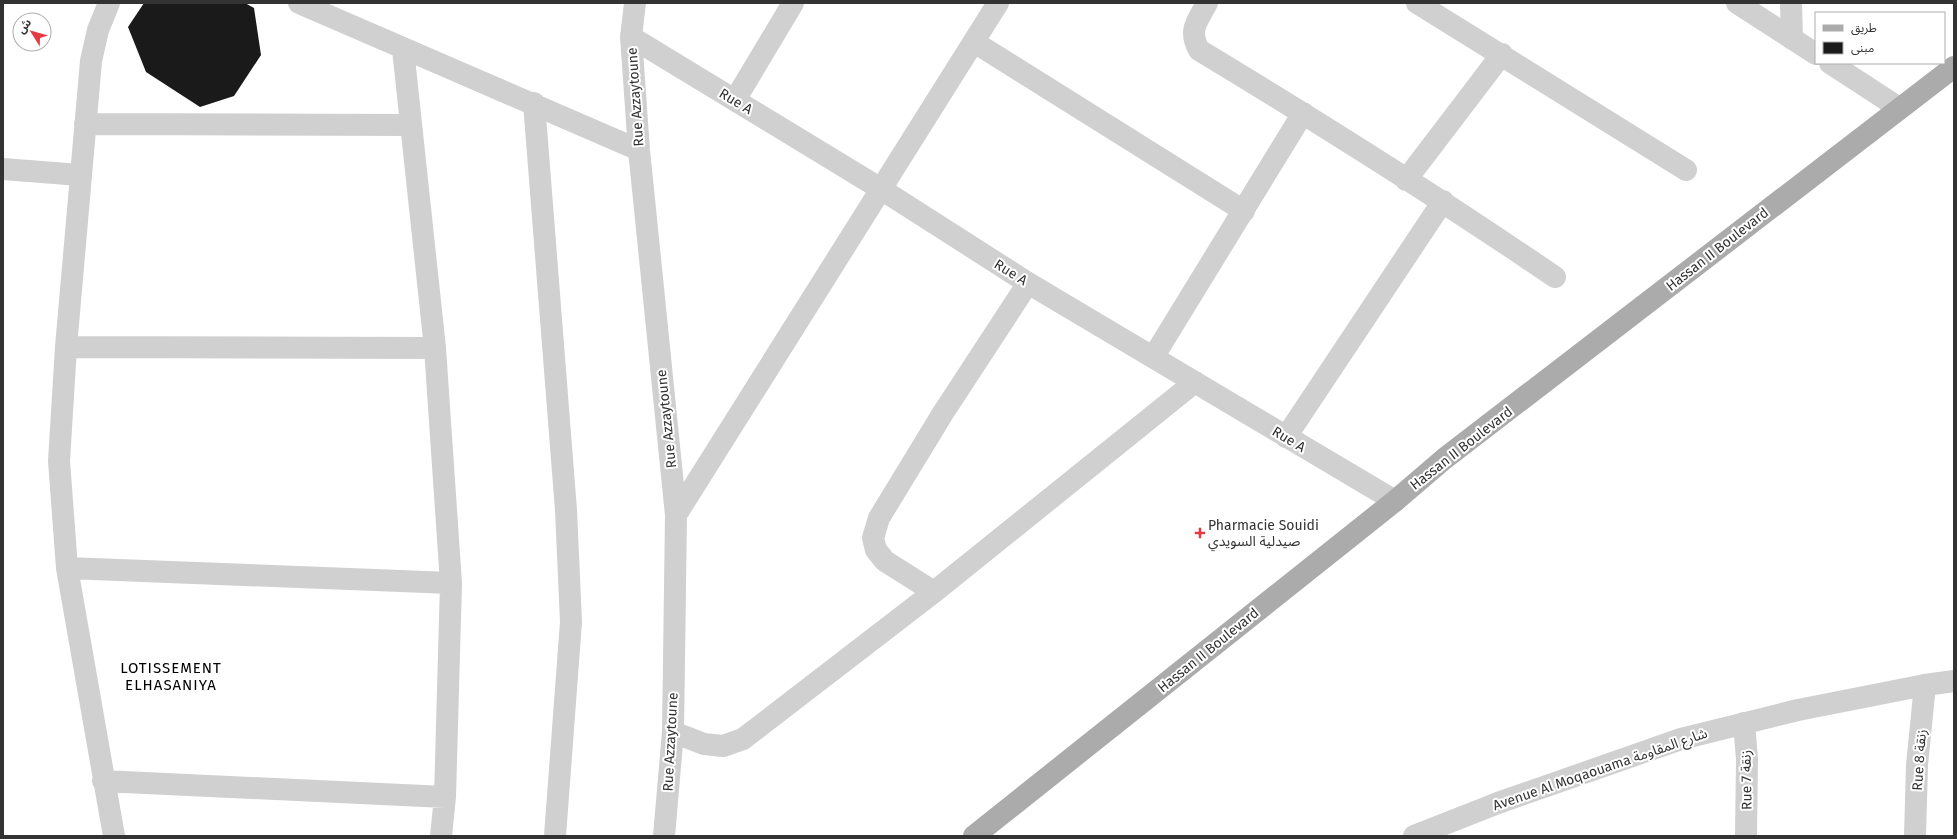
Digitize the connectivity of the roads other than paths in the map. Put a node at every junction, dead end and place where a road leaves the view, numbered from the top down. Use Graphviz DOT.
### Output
graph roads {
  1 [pos="110,3"];
  2 [pos="299,3"];
  3 [pos="635,3"];
  4 [pos="793,3"];
  5 [pos="998,3"];
  6 [pos="1207,3"];
  7 [pos="1417,3"];
  8 [pos="1737,3"];
  9 [pos="1791,3"];
  10 [pos="631,37"];
  11 [pos="1792,39"];
  12 [pos="974,42"];
  13 [pos="403,49"];
  14 [pos="1815,53"];
  15 [pos="1502,54"];
  16 [pos="1832,64"];
  17 [pos="1954,66"];
  18 [pos="735,100"];
  19 [pos="534,103"];
  20 [pos="1899,108"];
  21 [pos="1303,113"];
  22 [pos="85,124"];
  23 [pos="411,125"];
  24 [pos="638,150"];
  25 [pos="3,169"];
  26 [pos="1686,170"];
  27 [pos="80,175"];
  28 [pos="1406,180"];
  29 [pos="881,189"];
  30 [pos="1443,201"];
  31 [pos="1244,211"];
  32 [pos="1555,277"];
  33 [pos="1028,282"];
  34 [pos="66,347"];
  35 [pos="435,348"];
  36 [pos="1154,356"];
  37 [pos="1195,382"];
  38 [pos="1286,437"];
  39 [pos="1395,501"];
  40 [pos="676,515"];
  41 [pos="67,568"];
  42 [pos="451,583"];
  43 [pos="934,592"];
  44 [pos="1954,681"];
  45 [pos="1925,685"];
  46 [pos="1744,723"];
  47 [pos="673,732"];
  48 [pos="103,781"];
  49 [pos="445,797"];
  50 [pos="114,836"];
  51 [pos="441,836"];
  52 [pos="555,836"];
  53 [pos="664,836"];
  54 [pos="974,836"];
  55 [pos="1414,836"];
  56 [pos="1746,836"];
  57 [pos="1915,836"];
  1 -- 22 [label="street"];
  2 -- 13 [label="street"];
  3 -- 10 [label="street, Rue Azzaytoune"];
  4 -- 18 [label="street"];
  5 -- 12 [label="street"];
  6 -- 21 [label="street"];
  7 -- 15 [label="street"];
  8 -- 11 [label="street"];
  9 -- 11 [label="street"];
  10 -- 18 [label="street, Rue A"];
  10 -- 24 [label="street, Rue Azzaytoune"];
  11 -- 14 [label="street"];
  12 -- 29 [label="street"];
  12 -- 31 [label="street"];
  13 -- 19 [label="street"];
  13 -- 23 [label="street"];
  15 -- 26 [label="street"];
  15 -- 28 [label="street"];
  16 -- 20 [label="street"];
  17 -- 20 [label="main road, Hassan II Boulevard"];
  18 -- 29 [label="street, Rue A"];
  19 -- 24 [label="street"];
  19 -- 52 [label="street"];
  20 -- 39 [label="main road, Hassan II Boulevard"];
  21 -- 28 [label="street"];
  21 -- 31 [label="street"];
  22 -- 23 [label="street"];
  22 -- 27 [label="street"];
  23 -- 35 [label="street"];
  24 -- 40 [label="street, Rue Azzaytoune"];
  25 -- 27 [label="street"];
  27 -- 34 [label="street"];
  28 -- 30 [label="street"];
  29 -- 33 [label="street, Rue A"];
  29 -- 40 [label="street"];
  30 -- 32 [label="street"];
  30 -- 38 [label="street"];
  31 -- 36 [label="street"];
  33 -- 36 [label="street, Rue A"];
  33 -- 43 [label="street"];
  34 -- 35 [label="street"];
  34 -- 41 [label="street"];
  35 -- 42 [label="street"];
  36 -- 37 [label="street, Rue A"];
  37 -- 38 [label="street, Rue A"];
  37 -- 43 [label="street"];
  38 -- 39 [label="street, Rue A"];
  39 -- 54 [label="main road, Hassan II Boulevard"];
  40 -- 47 [label="street, Rue Azzaytoune"];
  41 -- 42 [label="street"];
  41 -- 48 [label="street"];
  42 -- 49 [label="street"];
  43 -- 47 [label="street"];
  44 -- 45 [label="street, Avenue Al Moqaouama شارع المقاومة"];
  45 -- 46 [label="street, Avenue Al Moqaouama شارع المقاومة"];
  45 -- 57 [label="street, Rue 8 زنقة"];
  46 -- 55 [label="street, Avenue Al Moqaouama شارع المقاومة"];
  46 -- 56 [label="street, Rue 7 زنقة"];
  47 -- 53 [label="street, Rue Azzaytoune"];
  48 -- 49 [label="street"];
  48 -- 50 [label="street"];
  49 -- 51 [label="street"];
}
